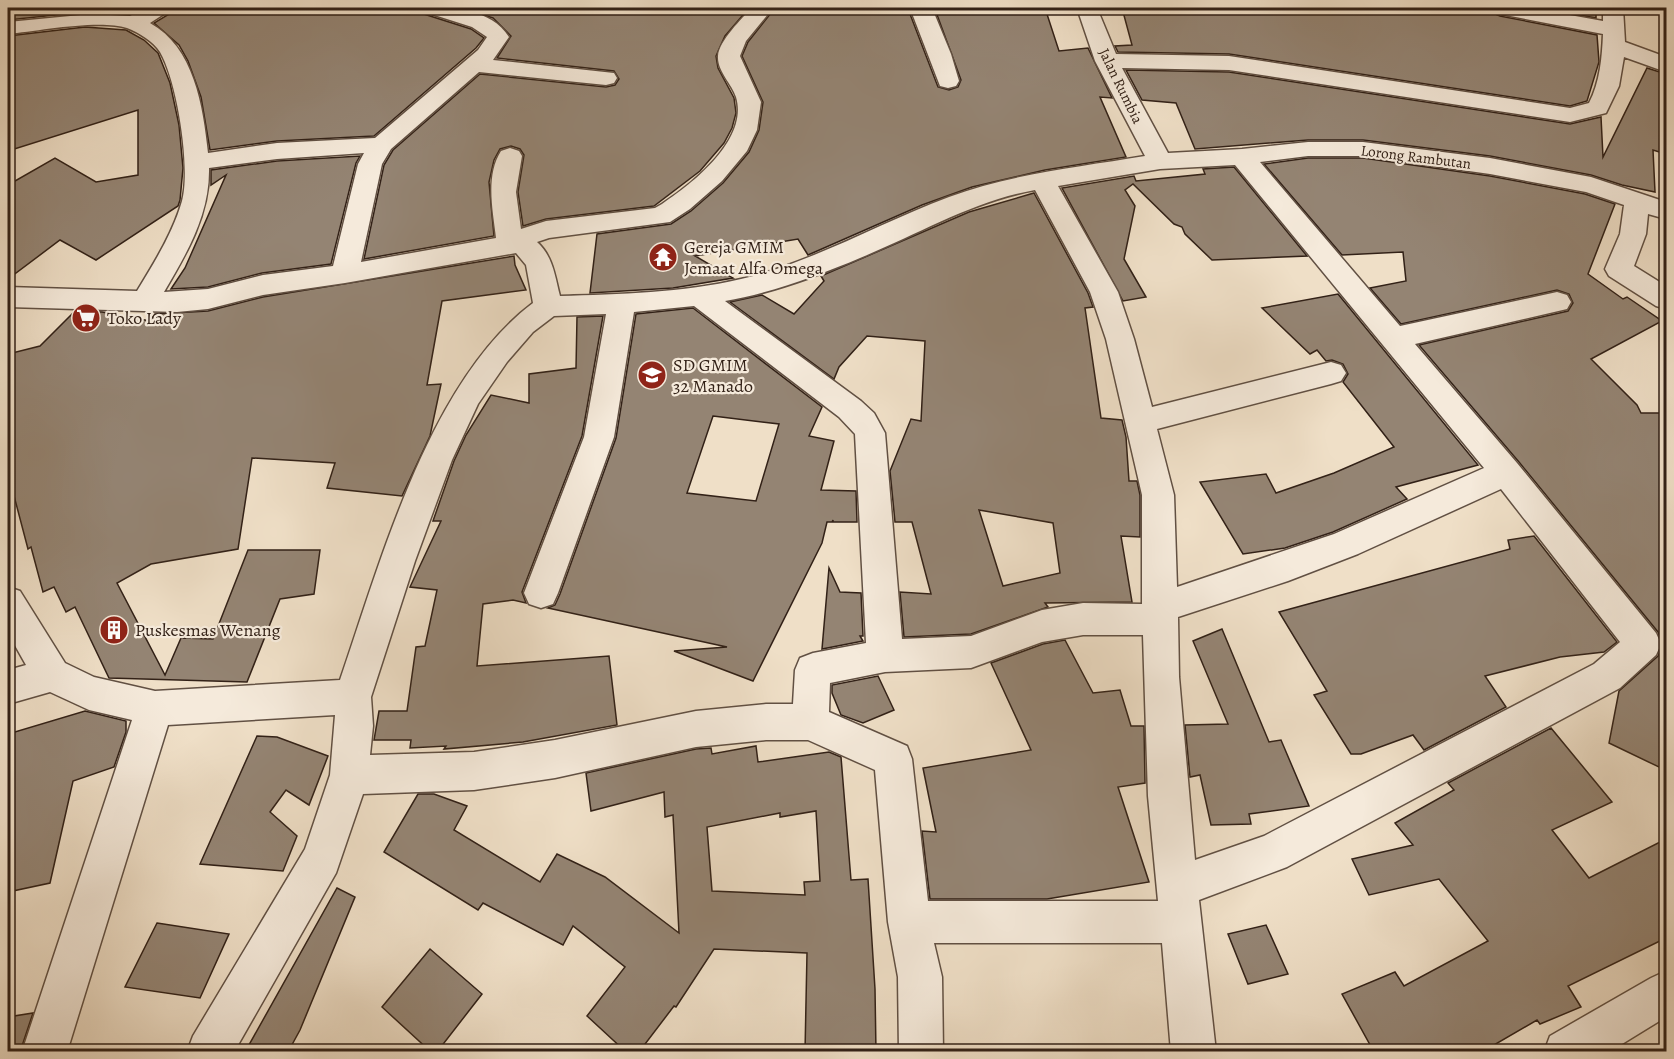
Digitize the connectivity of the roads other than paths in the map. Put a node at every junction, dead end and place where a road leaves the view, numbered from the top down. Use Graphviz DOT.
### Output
graph roads {
  1 [pos="160,8"];
  2 [pos="432,8"];
  3 [pos="763,8"];
  4 [pos="921,8"];
  5 [pos="1087,8"];
  6 [pos="1500,8"];
  7 [pos="1613,8"];
  8 [pos="134,23"];
  9 [pos="8,28"];
  10 [pos="1614,38"];
  11 [pos="1106,61"];
  12 [pos="474,65"];
  13 [pos="1666,65"];
  14 [pos="606,78"];
  15 [pos="948,81"];
  16 [pos="381,145"];
  17 [pos="510,156"];
  18 [pos="1242,157"];
  19 [pos="1160,161"];
  20 [pos="197,162"];
  21 [pos="1043,181"];
  22 [pos="1637,200"];
  23 [pos="1666,211"];
  24 [pos="516,243"];
  25 [pos="345,274"];
  26 [pos="699,296"];
  27 [pos="8,297"];
  28 [pos="1666,299"];
  29 [pos="145,302"];
  30 [pos="1557,302"];
  31 [pos="622,303"];
  32 [pos="548,306"];
  33 [pos="1393,338"];
  34 [pos="1332,373"];
  35 [pos="1142,421"];
  36 [pos="1506,471"];
  37 [pos="541,593"];
  38 [pos="8,602"];
  39 [pos="1161,614"];
  40 [pos="885,656"];
  41 [pos="52,675"];
  42 [pos="8,687"];
  43 [pos="353,697"];
  44 [pos="155,708"];
  45 [pos="810,722"];
  46 [pos="349,775"];
  47 [pos="1180,905"];
  48 [pos="909,922"];
  49 [pos="1666,993"];
  50 [pos="44,1052"];
  51 [pos="210,1052"];
  52 [pos="921,1052"];
  53 [pos="1194,1052"];
  54 [pos="1566,1052"];
  1 -- 8 [label="street"];
  2 -- 12 [label="street"];
  3 -- 24 [label="street"];
  4 -- 15 [label="street"];
  5 -- 11 [label="street, Jalan Rumbia"];
  6 -- 10 [label="street"];
  7 -- 10 [label="street"];
  8 -- 9 [label="street"];
  8 -- 20 [label="street"];
  10 -- 11 [label="street"];
  10 -- 13 [label="street"];
  11 -- 19 [label="street, Jalan Rumbia"];
  12 -- 14 [label="street"];
  12 -- 16 [label="street"];
  16 -- 20 [label="street"];
  16 -- 25 [label="street"];
  17 -- 24 [label="street"];
  18 -- 19 [label="street, Lorong Rambutan"];
  18 -- 22 [label="street, Lorong Rambutan"];
  18 -- 33 [label="street"];
  19 -- 21 [label="street, Lorong Rambutan"];
  20 -- 29 [label="street"];
  21 -- 26 [label="street, Lorong Rambutan"];
  21 -- 35 [label="street"];
  22 -- 23 [label="street, Lorong Rambutan"];
  22 -- 28 [label="street"];
  24 -- 25 [label="street"];
  24 -- 32 [label="street"];
  25 -- 29 [label="street"];
  26 -- 31 [label="street, Lorong Rambutan"];
  26 -- 40 [label="street"];
  27 -- 29 [label="street"];
  30 -- 33 [label="street"];
  31 -- 32 [label="street, Lorong Rambutan"];
  31 -- 37 [label="street"];
  32 -- 43 [label="street"];
  33 -- 36 [label="street"];
  34 -- 35 [label="street"];
  35 -- 39 [label="street"];
  36 -- 39 [label="street"];
  36 -- 47 [label="street"];
  38 -- 41 [label="street"];
  39 -- 40 [label="street"];
  39 -- 47 [label="street"];
  40 -- 45 [label="street"];
  41 -- 42 [label="street"];
  41 -- 44 [label="street"];
  43 -- 44 [label="street"];
  43 -- 46 [label="street"];
  44 -- 50 [label="street"];
  45 -- 46 [label="street"];
  45 -- 48 [label="street"];
  46 -- 51 [label="street"];
  47 -- 48 [label="street"];
  47 -- 53 [label="street"];
  48 -- 52 [label="street"];
  49 -- 54 [label="street"];
}
